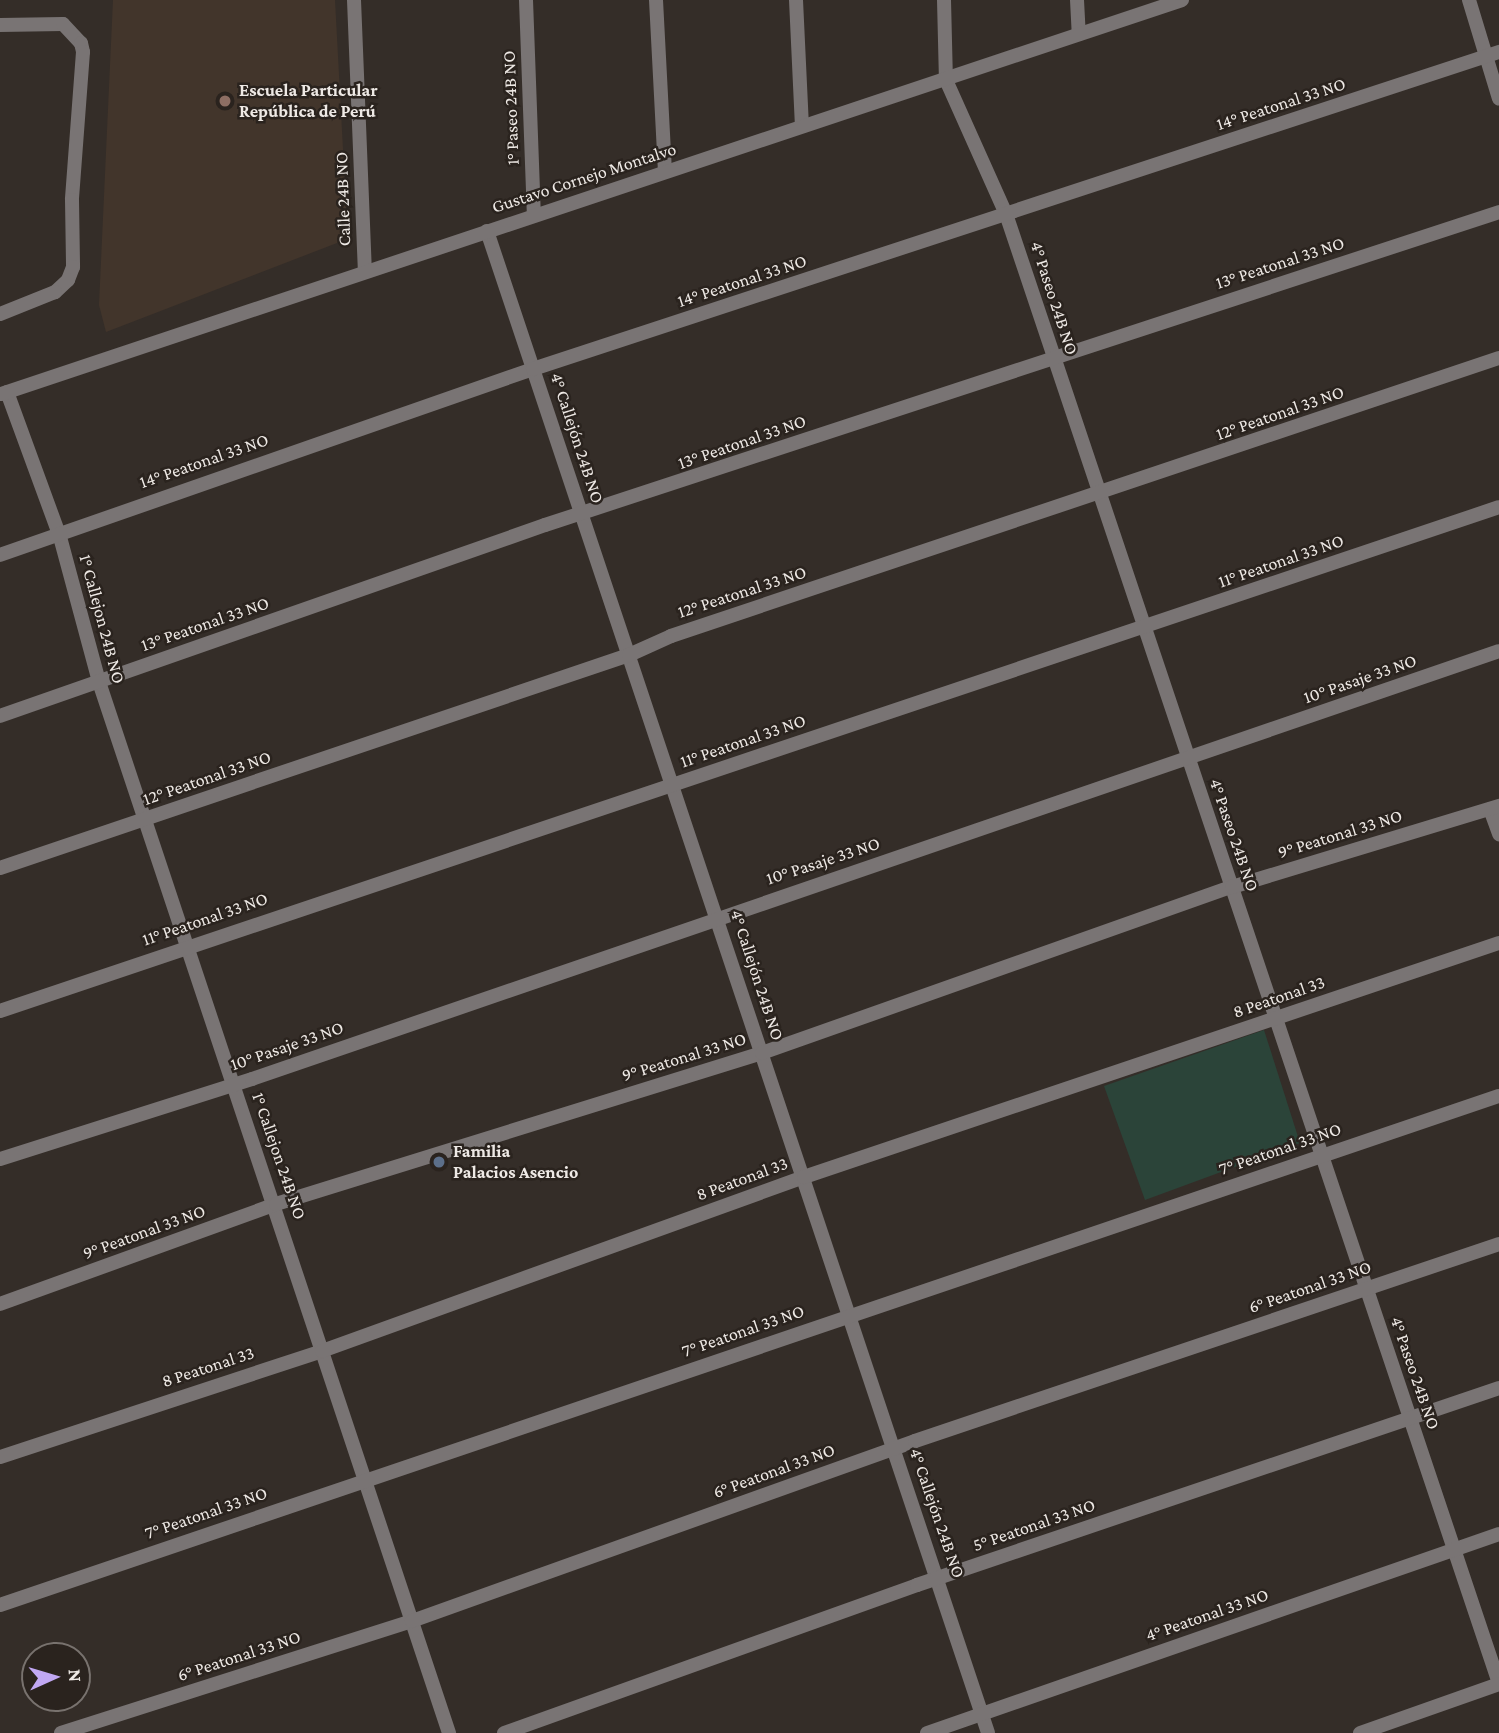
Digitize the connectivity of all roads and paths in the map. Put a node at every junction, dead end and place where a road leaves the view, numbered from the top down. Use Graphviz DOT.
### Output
graph roads {
  1 [pos="354,0"];
  2 [pos="526,0"];
  3 [pos="656,0"];
  4 [pos="796,0"];
  5 [pos="944,0"];
  6 [pos="1077,0"];
  7 [pos="1182,0"];
  8 [pos="1469,0"];
  9 [pos="0,25"];
  10 [pos="1079,34"];
  11 [pos="1499,52"];
  12 [pos="1485,58"];
  13 [pos="946,80"];
  14 [pos="1499,99"];
  15 [pos="802,126"];
  16 [pos="665,171"];
  17 [pos="1499,212"];
  18 [pos="1006,214"];
  19 [pos="534,215"];
  20 [pos="487,231"];
  21 [pos="365,271"];
  22 [pos="0,314"];
  23 [pos="1053,357"];
  24 [pos="1499,358"];
  25 [pos="533,369"];
  26 [pos="4,393"];
  27 [pos="1100,495"];
  28 [pos="1499,507"];
  29 [pos="583,516"];
  30 [pos="60,537"];
  31 [pos="0,555"];
  32 [pos="1144,628"];
  33 [pos="1499,651"];
  34 [pos="629,654"];
  35 [pos="99,682"];
  36 [pos="0,716"];
  37 [pos="1188,760"];
  38 [pos="673,786"];
  39 [pos="1495,807"];
  40 [pos="145,820"];
  41 [pos="1499,834"];
  42 [pos="0,868"];
  43 [pos="1232,887"];
  44 [pos="717,917"];
  45 [pos="1499,943"];
  46 [pos="187,945"];
  47 [pos="0,1011"];
  48 [pos="1276,1019"];
  49 [pos="762,1053"];
  50 [pos="233,1084"];
  51 [pos="1499,1096"];
  52 [pos="1322,1156"];
  53 [pos="0,1159"];
  54 [pos="804,1177"];
  55 [pos="276,1204"];
  56 [pos="1499,1244"];
  57 [pos="1366,1288"];
  58 [pos="0,1304"];
  59 [pos="850,1315"];
  60 [pos="322,1351"];
  61 [pos="1499,1388"];
  62 [pos="1410,1418"];
  63 [pos="894,1448"];
  64 [pos="0,1457"];
  65 [pos="363,1480"];
  66 [pos="1499,1534"];
  67 [pos="1454,1549"];
  68 [pos="939,1578"];
  69 [pos="0,1605"];
  70 [pos="412,1621"];
  71 [pos="1499,1684"];
  72 [pos="982,1714"];
  73 [pos="61,1733"];
  74 [pos="449,1733"];
  75 [pos="504,1733"];
  76 [pos="927,1733"];
  77 [pos="988,1733"];
  78 [pos="1360,1733"];
  1 -- 21 [label="street, Calle 24B NO"];
  2 -- 19 [label="street, 1° Paseo 24B NO"];
  3 -- 16 [label="street"];
  4 -- 15 [label="street"];
  5 -- 13 [label="street, 4° Paseo 24B NO"];
  6 -- 10 [label="street"];
  7 -- 10 [label="street, Gustavo Cornejo Montalvo"];
  8 -- 12 [label="street"];
  9 -- 22 [label="street"];
  10 -- 13 [label="street, Gustavo Cornejo Montalvo"];
  11 -- 12 [label="street, 14° Peatonal 33 NO"];
  12 -- 14 [label="street"];
  12 -- 18 [label="street, 14° Peatonal 33 NO"];
  13 -- 15 [label="street, Gustavo Cornejo Montalvo"];
  13 -- 18 [label="street, 4° Paseo 24B NO"];
  15 -- 16 [label="street, Gustavo Cornejo Montalvo"];
  16 -- 19 [label="street, Gustavo Cornejo Montalvo"];
  17 -- 23 [label="street, 13° Peatonal 33 NO"];
  18 -- 23 [label="street, 4° Paseo 24B NO"];
  18 -- 25 [label="street, 14° Peatonal 33 NO"];
  19 -- 20 [label="street, Gustavo Cornejo Montalvo"];
  20 -- 21 [label="street, Gustavo Cornejo Montalvo"];
  20 -- 25 [label="street, 4° Callejón 24B NO"];
  21 -- 26 [label="street, Gustavo Cornejo Montalvo"];
  23 -- 27 [label="street, 4° Paseo 24B NO"];
  23 -- 29 [label="street, 13° Peatonal 33 NO"];
  24 -- 27 [label="street, 12° Peatonal 33 NO"];
  25 -- 29 [label="street, 4° Callejón 24B NO"];
  25 -- 30 [label="street, 14° Peatonal 33 NO"];
  26 -- 30 [label="street, 1° Callejon 24B NO"];
  27 -- 32 [label="street, 4° Paseo 24B NO"];
  27 -- 34 [label="street, 12° Peatonal 33 NO"];
  28 -- 32 [label="street, 11° Peatonal 33 NO"];
  29 -- 34 [label="street, 4° Callejón 24B NO"];
  29 -- 35 [label="street, 13° Peatonal 33 NO"];
  30 -- 31 [label="street, 14° Peatonal 33 NO"];
  30 -- 35 [label="street, 1° Callejon 24B NO"];
  32 -- 37 [label="street, 4° Paseo 24B NO"];
  32 -- 38 [label="street, 11° Peatonal 33 NO"];
  33 -- 37 [label="street, 10° Pasaje 33 NO"];
  34 -- 38 [label="street, 4° Callejón 24B NO"];
  34 -- 40 [label="street, 12° Peatonal 33 NO"];
  35 -- 36 [label="street, 13° Peatonal 33 NO"];
  35 -- 40 [label="street, 1° Callejon 24B NO"];
  37 -- 43 [label="street, 4° Paseo 24B NO"];
  37 -- 44 [label="street, 10° Pasaje 33 NO"];
  38 -- 44 [label="street, 4° Callejón 24B NO"];
  38 -- 46 [label="street, 11° Peatonal 33 NO"];
  39 -- 41 [label="street"];
  39 -- 43 [label="street, 9° Peatonal 33 NO"];
  40 -- 42 [label="street, 12° Peatonal 33 NO"];
  40 -- 46 [label="street, 1° Callejon 24B NO"];
  43 -- 48 [label="street, 4° Paseo 24B NO"];
  43 -- 49 [label="street, 9° Peatonal 33 NO"];
  44 -- 49 [label="street, 4° Callejón 24B NO"];
  44 -- 50 [label="street, 10° Pasaje 33 NO"];
  45 -- 48 [label="street, 8 Peatonal 33"];
  46 -- 47 [label="street, 11° Peatonal 33 NO"];
  46 -- 50 [label="street, 1° Callejon 24B NO"];
  48 -- 52 [label="street, 4° Paseo 24B NO"];
  48 -- 54 [label="street, 8 Peatonal 33"];
  49 -- 54 [label="street, 4° Callejón 24B NO"];
  49 -- 55 [label="street, 9° Peatonal 33 NO"];
  50 -- 53 [label="street, 10° Pasaje 33 NO"];
  50 -- 55 [label="street, 1° Callejon 24B NO"];
  51 -- 52 [label="street, 7° Peatonal 33 NO"];
  52 -- 57 [label="street, 4° Paseo 24B NO"];
  52 -- 59 [label="street, 7° Peatonal 33 NO"];
  54 -- 59 [label="street, 4° Callejón 24B NO"];
  54 -- 60 [label="street, 8 Peatonal 33"];
  55 -- 58 [label="street, 9° Peatonal 33 NO"];
  55 -- 60 [label="street, 1° Callejon 24B NO"];
  56 -- 57 [label="street, 6° Peatonal 33 NO"];
  57 -- 62 [label="street, 4° Paseo 24B NO"];
  57 -- 63 [label="street, 6° Peatonal 33 NO"];
  59 -- 63 [label="street, 4° Callejón 24B NO"];
  59 -- 65 [label="street, 7° Peatonal 33 NO"];
  60 -- 64 [label="street, 8 Peatonal 33"];
  60 -- 65 [label="street, 1° Callejon 24B NO"];
  61 -- 62 [label="street, 5° Peatonal 33 NO"];
  62 -- 67 [label="street, 4° Paseo 24B NO"];
  62 -- 68 [label="street, 5° Peatonal 33 NO"];
  63 -- 68 [label="street, 4° Callejón 24B NO"];
  63 -- 70 [label="street, 6° Peatonal 33 NO"];
  65 -- 69 [label="street, 7° Peatonal 33 NO"];
  65 -- 70 [label="street, 1° Callejon 24B NO"];
  66 -- 67 [label="street, 4° Peatonal 33 NO"];
  67 -- 71 [label="street, 4° Paseo 24B NO"];
  67 -- 72 [label="street, 4° Peatonal 33 NO"];
  68 -- 72 [label="street, 4° Callejón 24B NO"];
  68 -- 75 [label="street, 5° Peatonal 33 NO"];
  70 -- 73 [label="street, 6° Peatonal 33 NO"];
  70 -- 74 [label="street, 1° Callejon 24B NO"];
  71 -- 78 [label="street"];
  72 -- 76 [label="street, 4° Peatonal 33 NO"];
  72 -- 77 [label="street, 4° Callejón 24B NO"];
}
